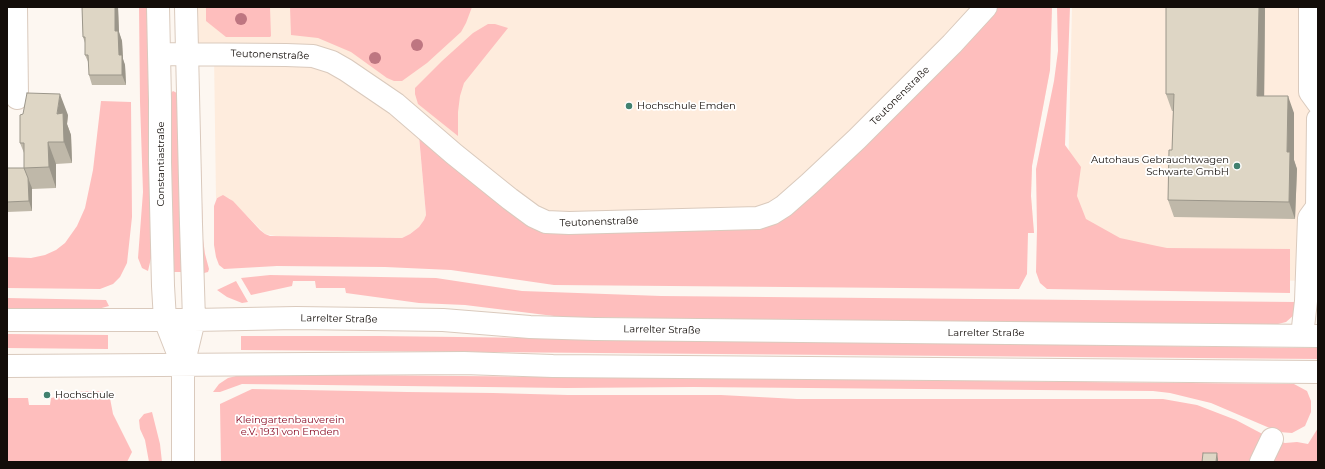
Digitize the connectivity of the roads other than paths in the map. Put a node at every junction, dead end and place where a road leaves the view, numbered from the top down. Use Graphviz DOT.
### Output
graph roads {
  1 [pos="16,7"];
  2 [pos="158,7"];
  3 [pos="186,7"];
  4 [pos="986,7"];
  5 [pos="1310,7"];
  6 [pos="158,54"];
  7 [pos="187,54"];
  8 [pos="17,98"];
  9 [pos="1318,103"];
  10 [pos="1318,119"];
  11 [pos="1314,218"];
  12 [pos="7,320"];
  13 [pos="165,320"];
  14 [pos="194,320"];
  15 [pos="1310,336"];
  16 [pos="7,366"];
  17 [pos="182,366"];
  18 [pos="1318,372"];
  19 [pos="1272,439"];
  20 [pos="183,462"];
  21 [pos="1261,462"];
  1 -- 8 [label="street"];
  2 -- 6 [label="street, Constantiastraße"];
  3 -- 7 [label="street"];
  4 -- 7 [label="street, Teutonenstraße"];
  5 -- 9 [label="street"];
  6 -- 7 [label="street, Teutonenstraße"];
  6 -- 13 [label="street, Constantiastraße"];
  7 -- 14 [label="street"];
  10 -- 11 [label="street"];
  11 -- 15 [label="street"];
  12 -- 13 [label="street, Larrelter Straße"];
  13 -- 14 [label="street, Larrelter Straße"];
  13 -- 17 [label="street, Constantiastraße"];
  14 -- 15 [label="street, Larrelter Straße"];
  14 -- 17 [label="street"];
  16 -- 17 [label="street"];
  17 -- 18 [label="street"];
  17 -- 20 [label="street"];
  19 -- 21 [label="street"];
}
